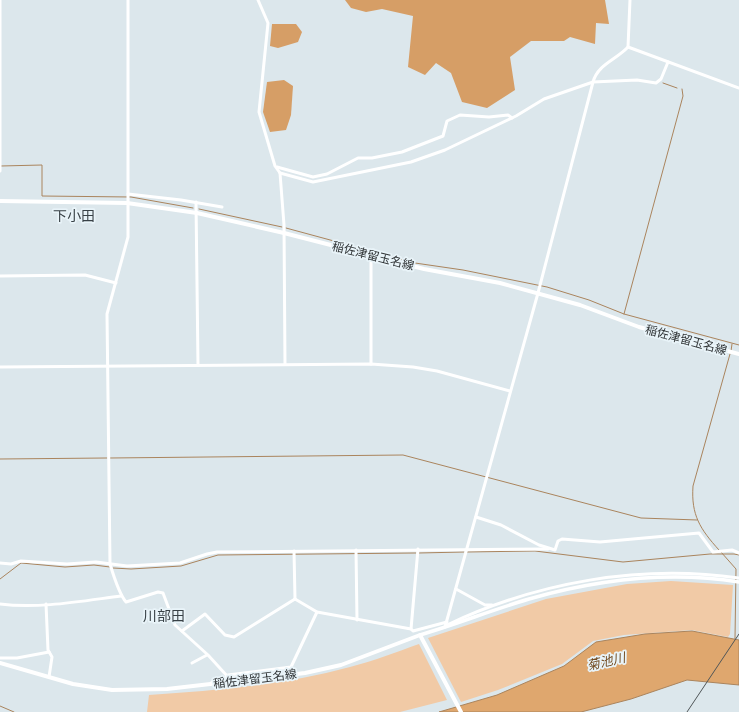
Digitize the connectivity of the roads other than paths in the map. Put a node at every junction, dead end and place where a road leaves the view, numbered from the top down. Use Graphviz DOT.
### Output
graph roads {
  1 [pos="0,0"];
  2 [pos="128,0"];
  3 [pos="258,0"];
  4 [pos="630,0"];
  5 [pos="628,48"];
  6 [pos="668,62"];
  7 [pos="593,82"];
  8 [pos="739,88"];
  9 [pos="512,118"];
  10 [pos="276,166"];
  11 [pos="0,171"];
  12 [pos="280,173"];
  13 [pos="128,194"];
  14 [pos="0,200"];
  15 [pos="127,202"];
  16 [pos="196,202"];
  17 [pos="222,207"];
  18 [pos="197,213"];
  19 [pos="284,232"];
  20 [pos="371,256"];
  21 [pos="0,276"];
  22 [pos="116,283"];
  23 [pos="539,288"];
  24 [pos="739,354"];
  25 [pos="285,364"];
  26 [pos="371,364"];
  27 [pos="198,365"];
  28 [pos="108,366"];
  29 [pos="0,367"];
  30 [pos="510,391"];
  31 [pos="476,517"];
  32 [pos="467,549"];
  33 [pos="548,549"];
  34 [pos="417,550"];
  35 [pos="294,551"];
  36 [pos="356,551"];
  37 [pos="739,553"];
  38 [pos="0,563"];
  39 [pos="110,564"];
  40 [pos="739,578"];
  41 [pos="739,582"];
  42 [pos="456,589"];
  43 [pos="120,596"];
  44 [pos="295,599"];
  45 [pos="0,604"];
  46 [pos="46,604"];
  47 [pos="494,605"];
  48 [pos="317,612"];
  49 [pos="357,620"];
  50 [pos="446,625"];
  51 [pos="411,629"];
  52 [pos="182,631"];
  53 [pos="420,635"];
  54 [pos="49,652"];
  55 [pos="207,655"];
  56 [pos="0,658"];
  57 [pos="0,663"];
  58 [pos="192,663"];
  59 [pos="228,676"];
  60 [pos="49,678"];
  61 [pos="251,680"];
  62 [pos="202,686"];
  63 [pos="461,712"];
  1 -- 11 [label="street"];
  2 -- 13 [label="street"];
  3 -- 10 [label="street"];
  4 -- 5 [label="street"];
  5 -- 6 [label="street"];
  5 -- 7 [label="street"];
  6 -- 7 [label="street"];
  6 -- 8 [label="street"];
  7 -- 9 [label="street"];
  7 -- 23 [label="street"];
  9 -- 10 [label="street"];
  9 -- 12 [label="street"];
  10 -- 12 [label="street"];
  12 -- 19 [label="street"];
  13 -- 15 [label="street"];
  13 -- 16 [label="street"];
  14 -- 15 [label="main road, 稲佐津留玉名線"];
  15 -- 18 [label="main road, 稲佐津留玉名線"];
  15 -- 22 [label="street"];
  16 -- 17 [label="street"];
  16 -- 18 [label="street"];
  18 -- 19 [label="main road, 稲佐津留玉名線"];
  18 -- 27 [label="street"];
  19 -- 20 [label="main road, 稲佐津留玉名線"];
  19 -- 25 [label="street"];
  20 -- 23 [label="main road, 稲佐津留玉名線"];
  20 -- 26 [label="street"];
  21 -- 22 [label="street"];
  22 -- 28 [label="street"];
  23 -- 24 [label="main road, 稲佐津留玉名線"];
  23 -- 30 [label="street"];
  25 -- 26 [label="street"];
  25 -- 27 [label="street"];
  26 -- 30 [label="street"];
  27 -- 28 [label="street"];
  28 -- 29 [label="street"];
  28 -- 39 [label="street"];
  30 -- 31 [label="street"];
  31 -- 32 [label="street"];
  31 -- 33 [label="street"];
  32 -- 33 [label="street"];
  32 -- 34 [label="street"];
  32 -- 42 [label="street"];
  33 -- 37 [label="street"];
  34 -- 36 [label="street"];
  34 -- 51 [label="street"];
  35 -- 36 [label="street"];
  35 -- 39 [label="street"];
  35 -- 44 [label="street"];
  36 -- 49 [label="street"];
  38 -- 39 [label="street"];
  39 -- 43 [label="street"];
  40 -- 47 [label="street"];
  41 -- 50 [label="street"];
  42 -- 47 [label="street"];
  42 -- 50 [label="street"];
  43 -- 46 [label="street"];
  43 -- 52 [label="street"];
  44 -- 48 [label="street"];
  44 -- 52 [label="street"];
  45 -- 46 [label="street"];
  46 -- 54 [label="street"];
  47 -- 50 [label="street"];
  48 -- 49 [label="street"];
  48 -- 59 [label="street"];
  49 -- 51 [label="street"];
  50 -- 51 [label="street"];
  50 -- 53 [label="street"];
  52 -- 55 [label="street"];
  53 -- 61 [label="main road, 稲佐津留玉名線"];
  53 -- 63 [label="main road"];
  54 -- 56 [label="street"];
  54 -- 60 [label="street"];
  55 -- 58 [label="street"];
  55 -- 59 [label="street"];
  57 -- 60 [label="main road, 稲佐津留玉名線"];
  59 -- 61 [label="street"];
  59 -- 62 [label="street"];
  60 -- 62 [label="main road, 稲佐津留玉名線"];
  61 -- 62 [label="main road, 稲佐津留玉名線"];
}
